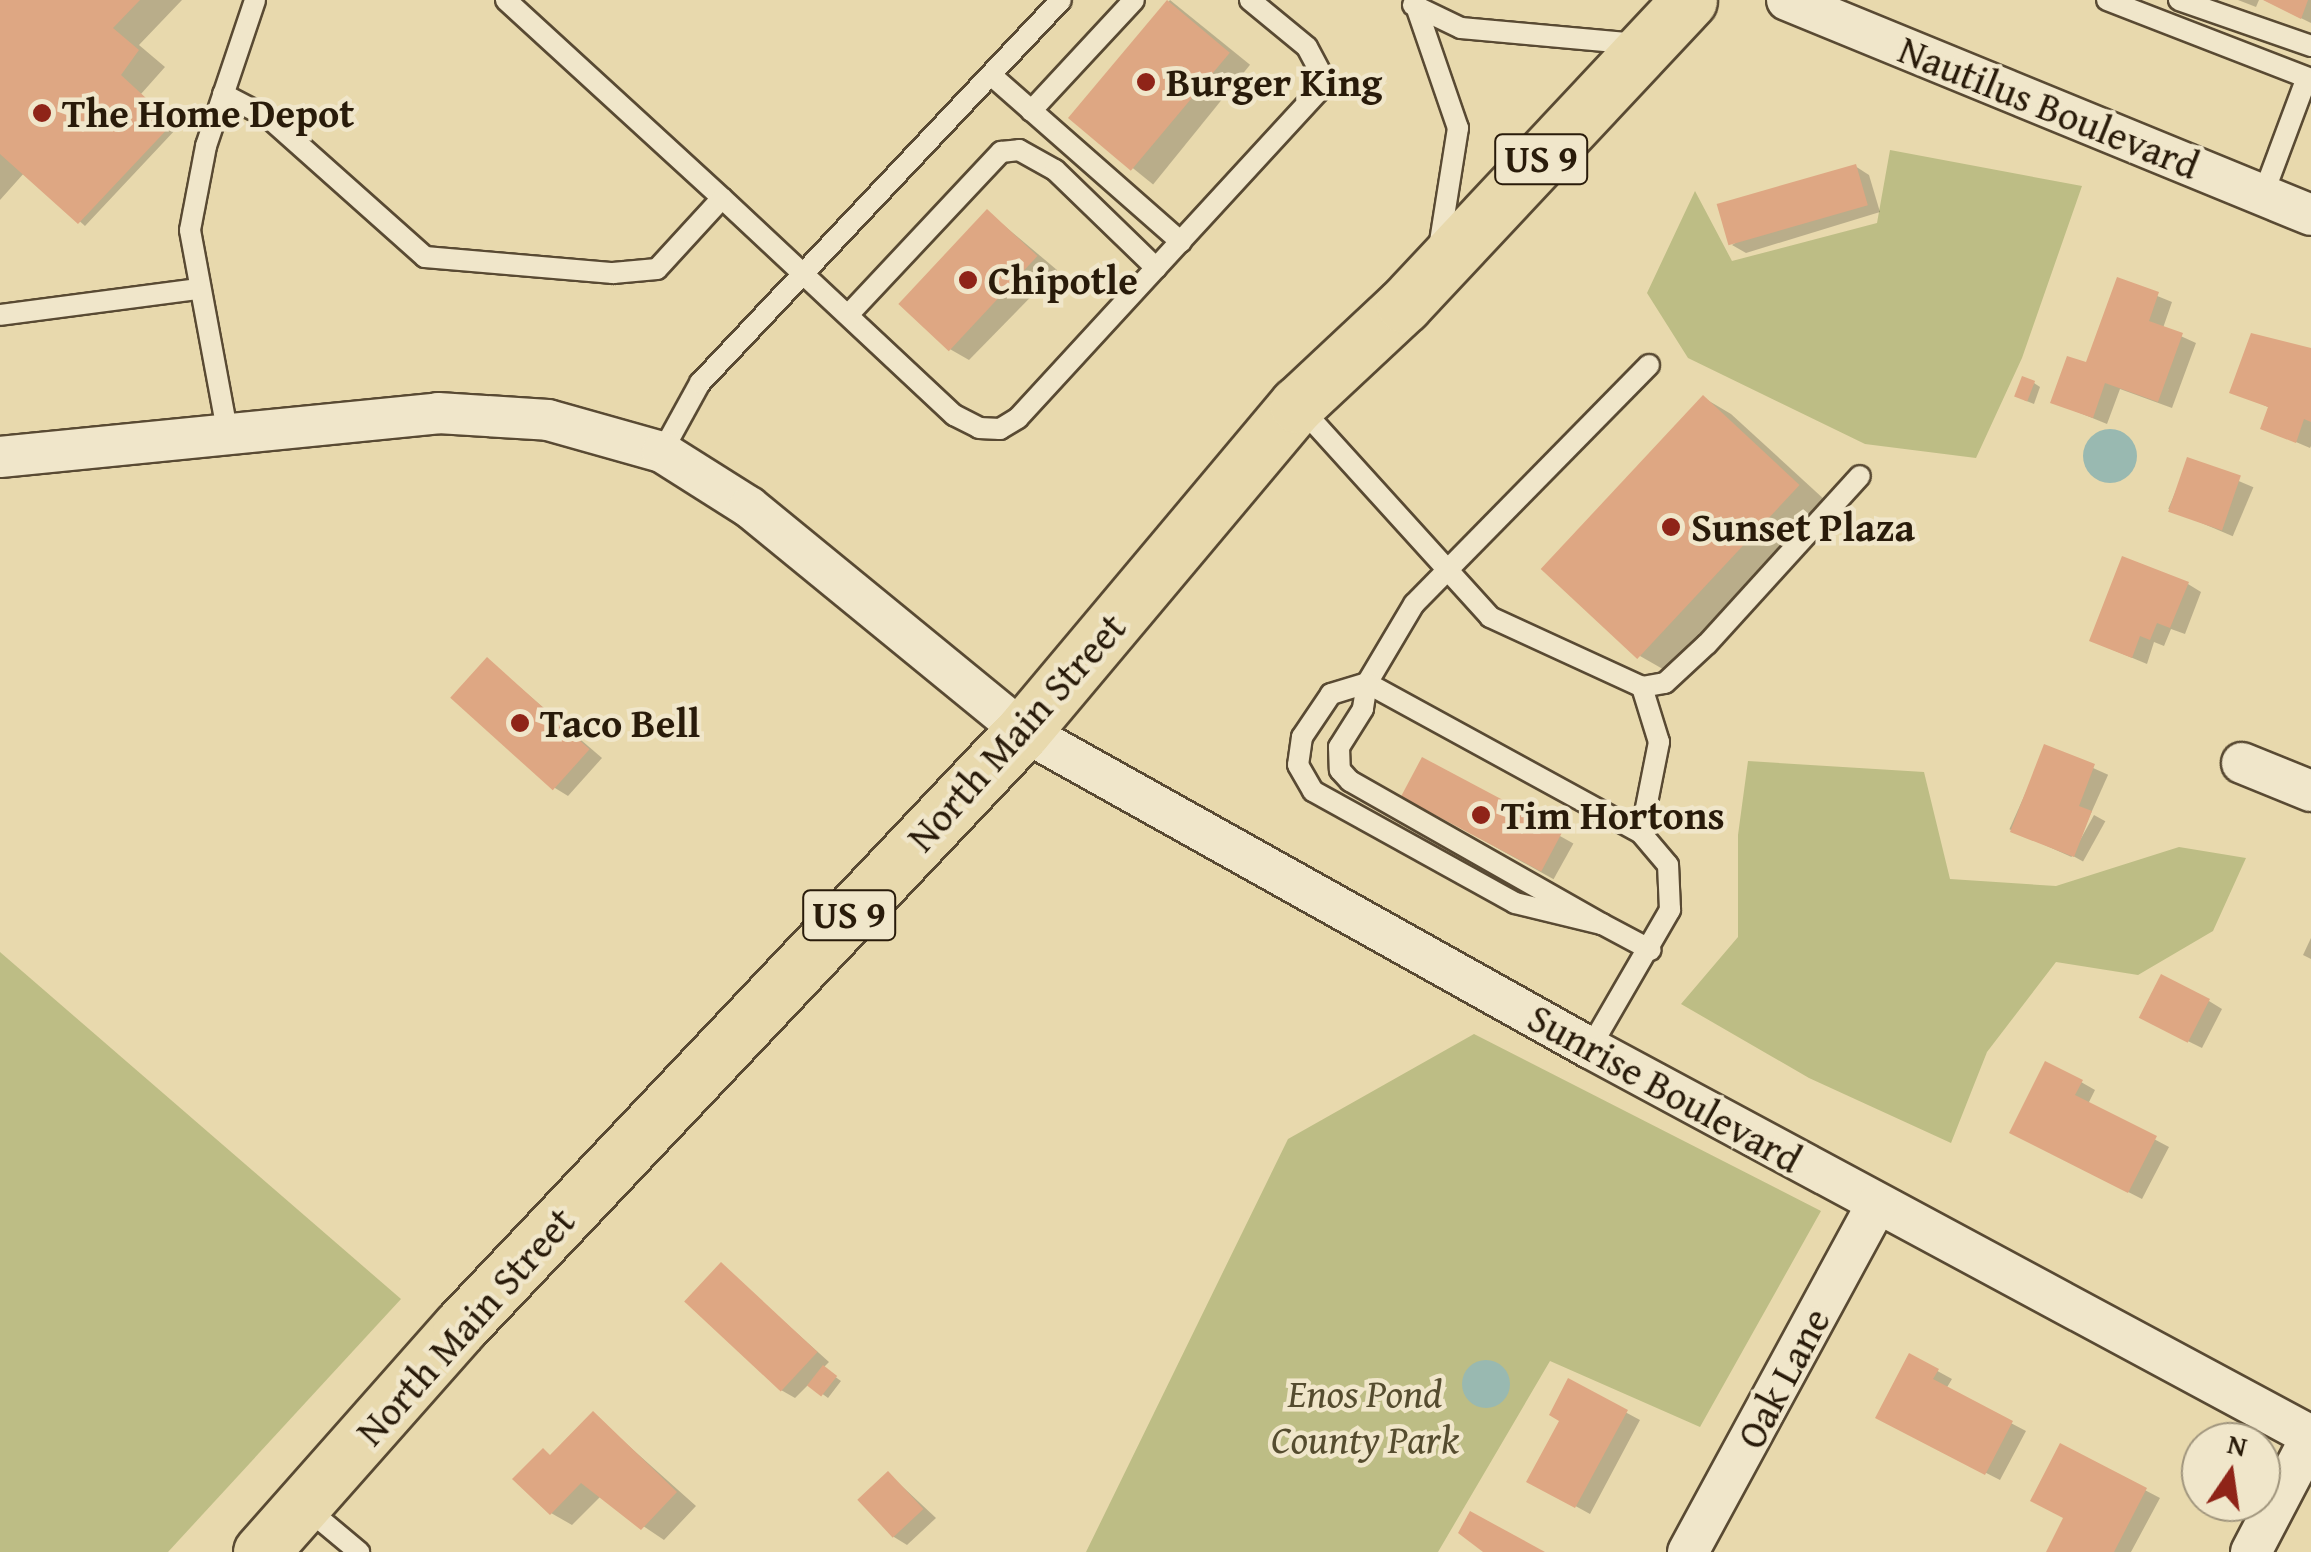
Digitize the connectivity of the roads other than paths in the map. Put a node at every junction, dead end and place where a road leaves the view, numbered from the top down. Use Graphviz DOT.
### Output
graph roads {
  1 [pos="255,0"];
  2 [pos="506,0"];
  3 [pos="1061,0"];
  4 [pos="1134,0"];
  5 [pos="1250,0"];
  6 [pos="1688,0"];
  7 [pos="1787,0"];
  8 [pos="2107,0"];
  9 [pos="2179,0"];
  10 [pos="1412,4"];
  11 [pos="1649,44"];
  12 [pos="2311,46"];
  13 [pos="991,75"];
  14 [pos="2308,80"];
  15 [pos="224,94"];
  16 [pos="1031,110"];
  17 [pos="2263,195"];
  18 [pos="722,198"];
  19 [pos="2311,214"];
  20 [pos="1181,242"];
  21 [pos="1156,268"];
  22 [pos="804,274"];
  23 [pos="1433,274"];
  24 [pos="198,290"];
  25 [pos="0,315"];
  26 [pos="848,315"];
  27 [pos="1649,365"];
  28 [pos="1297,404"];
  29 [pos="226,430"];
  30 [pos="662,452"];
  31 [pos="0,456"];
  32 [pos="1860,476"];
  33 [pos="1445,572"];
  34 [pos="1367,683"];
  35 [pos="1642,687"];
  36 [pos="1024,731"];
  37 [pos="2242,763"];
  38 [pos="2311,791"];
  39 [pos="1642,833"];
  40 [pos="1602,924"];
  41 [pos="1651,950"];
  42 [pos="1590,1048"];
  43 [pos="1877,1204"];
  44 [pos="2311,1437"];
  45 [pos="303,1505"];
  46 [pos="261,1552"];
  47 [pos="360,1552"];
  48 [pos="1688,1552"];
  49 [pos="2250,1552"];
  1 -- 15 [label="lane"];
  2 -- 18 [label="lane"];
  3 -- 13 [label="lane"];
  4 -- 16 [label="lane"];
  5 -- 20 [label="lane"];
  6 -- 11 [label="highway, North Main Street / US 9"];
  7 -- 17 [label="street, Nautilus Boulevard"];
  8 -- 14 [label="lane"];
  9 -- 12 [label="lane"];
  10 -- 11 [label="lane"];
  10 -- 23 [label="lane"];
  11 -- 23 [label="highway, North Main Street / US 9"];
  13 -- 16 [label="lane"];
  13 -- 22 [label="lane"];
  14 -- 17 [label="lane"];
  15 -- 18 [label="lane"];
  15 -- 24 [label="lane"];
  16 -- 20 [label="lane"];
  17 -- 19 [label="street, Nautilus Boulevard"];
  18 -- 22 [label="lane"];
  20 -- 21 [label="lane"];
  21 -- 26 [label="lane"];
  21 -- 26 [label="lane"];
  22 -- 26 [label="lane"];
  22 -- 30 [label="lane"];
  23 -- 28 [label="highway, North Main Street / US 9"];
  24 -- 25 [label="lane"];
  24 -- 29 [label="lane"];
  27 -- 33 [label="lane"];
  28 -- 33 [label="lane"];
  28 -- 36 [label="highway, North Main Street / US 9"];
  29 -- 30 [label="street, Sunrise Boulevard"];
  29 -- 31 [label="street, Sunrise Boulevard"];
  30 -- 36 [label="street, Sunrise Boulevard"];
  32 -- 35 [label="lane"];
  33 -- 34 [label="lane"];
  33 -- 35 [label="lane"];
  34 -- 39 [label="lane"];
  34 -- 40 [label="lane"];
  34 -- 40 [label="lane"];
  35 -- 39 [label="lane"];
  36 -- 42 [label="street, Sunrise Boulevard"];
  36 -- 45 [label="highway, North Main Street / US 9"];
  37 -- 38 [label="street"];
  39 -- 41 [label="lane"];
  40 -- 41 [label="lane"];
  41 -- 42 [label="lane"];
  42 -- 43 [label="street, Sunrise Boulevard"];
  43 -- 44 [label="street, Sunrise Boulevard"];
  43 -- 48 [label="street, Oak Lane"];
  44 -- 49 [label="street"];
  45 -- 46 [label="highway, North Main Street / US 9"];
  45 -- 47 [label="lane"];
}
